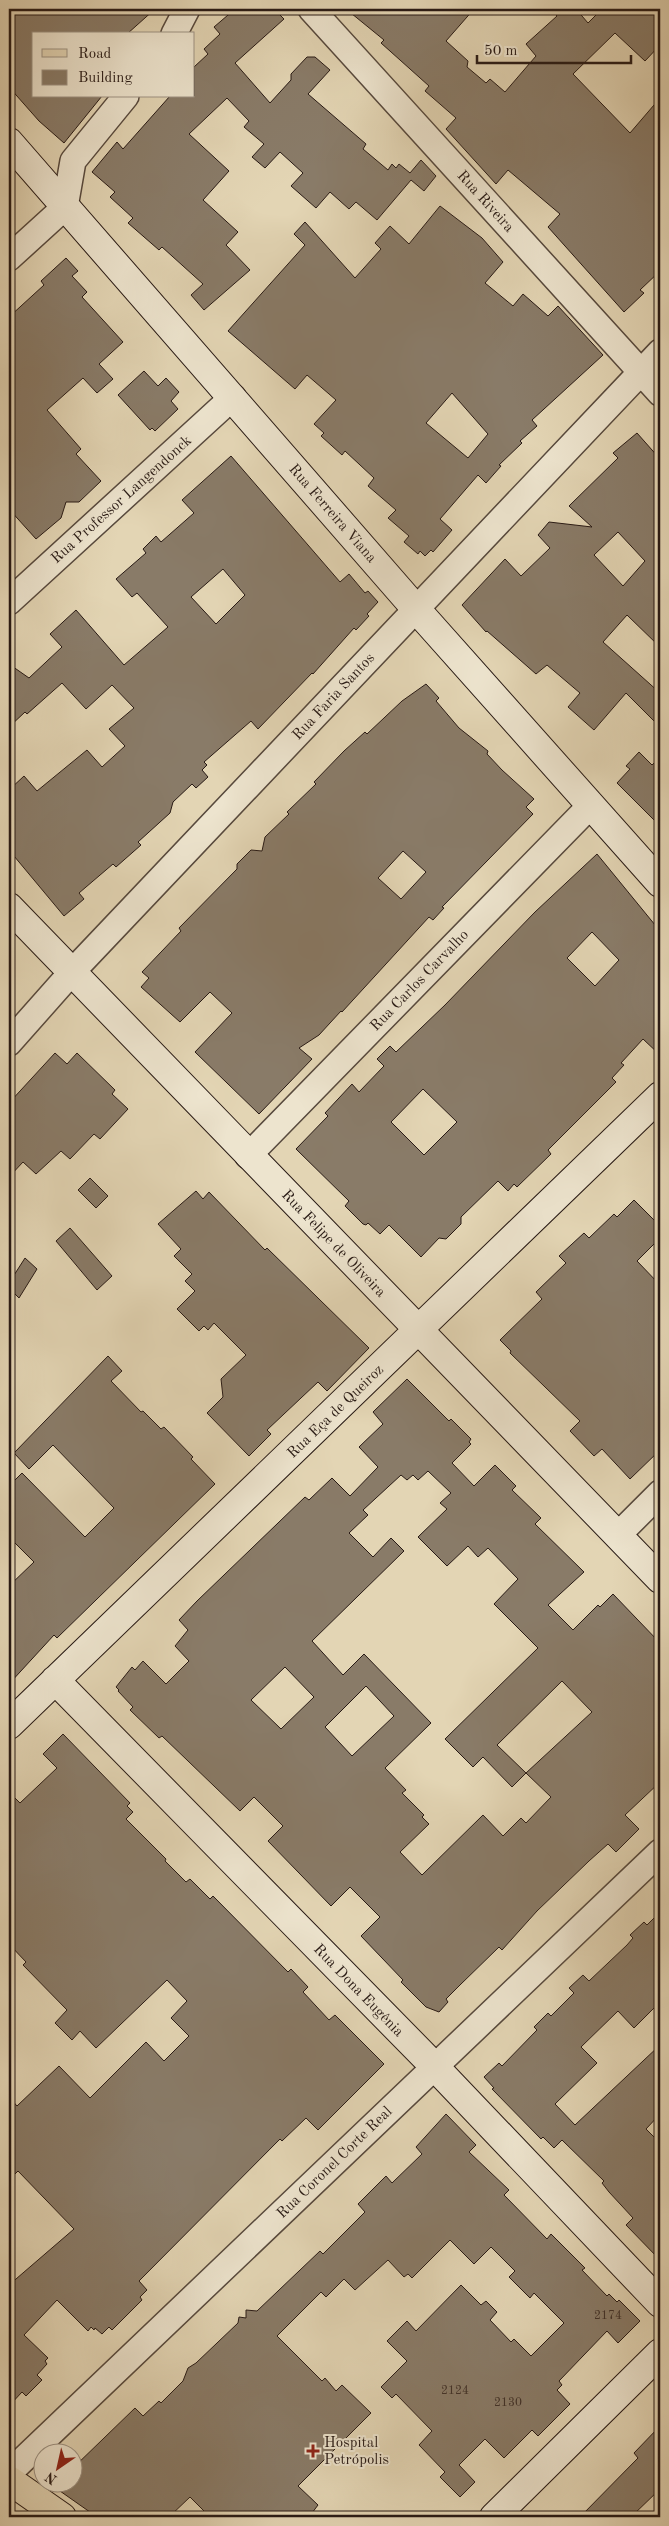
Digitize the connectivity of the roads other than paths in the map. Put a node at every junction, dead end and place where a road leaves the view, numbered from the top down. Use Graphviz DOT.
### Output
graph roads {
  1 [pos="187,9"];
  2 [pos="311,9"];
  3 [pos="175,32"];
  4 [pos="124,98"];
  5 [pos="9,142"];
  6 [pos="65,207"];
  7 [pos="9,258"];
  8 [pos="660,352"];
  9 [pos="642,373"];
  10 [pos="660,393"];
  11 [pos="233,397"];
  12 [pos="9,602"];
  13 [pos="416,609"];
  14 [pos="591,805"];
  15 [pos="660,883"];
  16 [pos="9,907"];
  17 [pos="71,973"];
  18 [pos="9,1043"];
  19 [pos="660,1096"];
  20 [pos="248,1156"];
  21 [pos="419,1331"];
  22 [pos="660,1493"];
  23 [pos="618,1534"];
  24 [pos="660,1578"];
  25 [pos="55,1680"];
  26 [pos="9,1725"];
  27 [pos="660,1852"];
  28 [pos="434,2066"];
  29 [pos="660,2303"];
  30 [pos="660,2353"];
  31 [pos="9,2472"];
  32 [pos="9,2480"];
  33 [pos="62,2517"];
  34 [pos="494,2517"];
  1 -- 3 [label="street"];
  2 -- 9 [label="street, Rua Riveira"];
  4 -- 6 [label="street"];
  5 -- 6 [label="street, Rua Ferreira Viana"];
  6 -- 7 [label="street"];
  6 -- 11 [label="street, Rua Ferreira Viana"];
  8 -- 9 [label="street, Rua Faria Santos"];
  9 -- 10 [label="street, Rua Riveira"];
  9 -- 13 [label="street, Rua Faria Santos"];
  11 -- 12 [label="street, Rua Professor Langendonck"];
  11 -- 13 [label="street, Rua Ferreira Viana"];
  13 -- 14 [label="street, Rua Ferreira Viana"];
  13 -- 17 [label="street, Rua Faria Santos"];
  14 -- 15 [label="street, Rua Ferreira Viana"];
  14 -- 20 [label="street, Rua Carlos Carvalho"];
  16 -- 17 [label="street, Rua Felipe de Oliveira"];
  17 -- 18 [label="street, Rua Faria Santos"];
  17 -- 20 [label="street, Rua Felipe de Oliveira"];
  19 -- 21 [label="street, Rua Eça de Queiroz"];
  20 -- 21 [label="street, Rua Felipe de Oliveira"];
  21 -- 23 [label="street, Rua Felipe de Oliveira"];
  21 -- 25 [label="street, Rua Eça de Queiroz"];
  22 -- 23 [label="street"];
  23 -- 24 [label="street, Rua Felipe de Oliveira"];
  25 -- 26 [label="street, Rua Eça de Queiroz"];
  25 -- 28 [label="street, Rua Dona Eugênia"];
  27 -- 28 [label="street, Rua Coronel Corte Real"];
  28 -- 29 [label="street, Rua Dona Eugênia"];
  28 -- 31 [label="street, Rua Coronel Corte Real"];
  30 -- 34 [label="street"];
  32 -- 33 [label="main road"];
}
